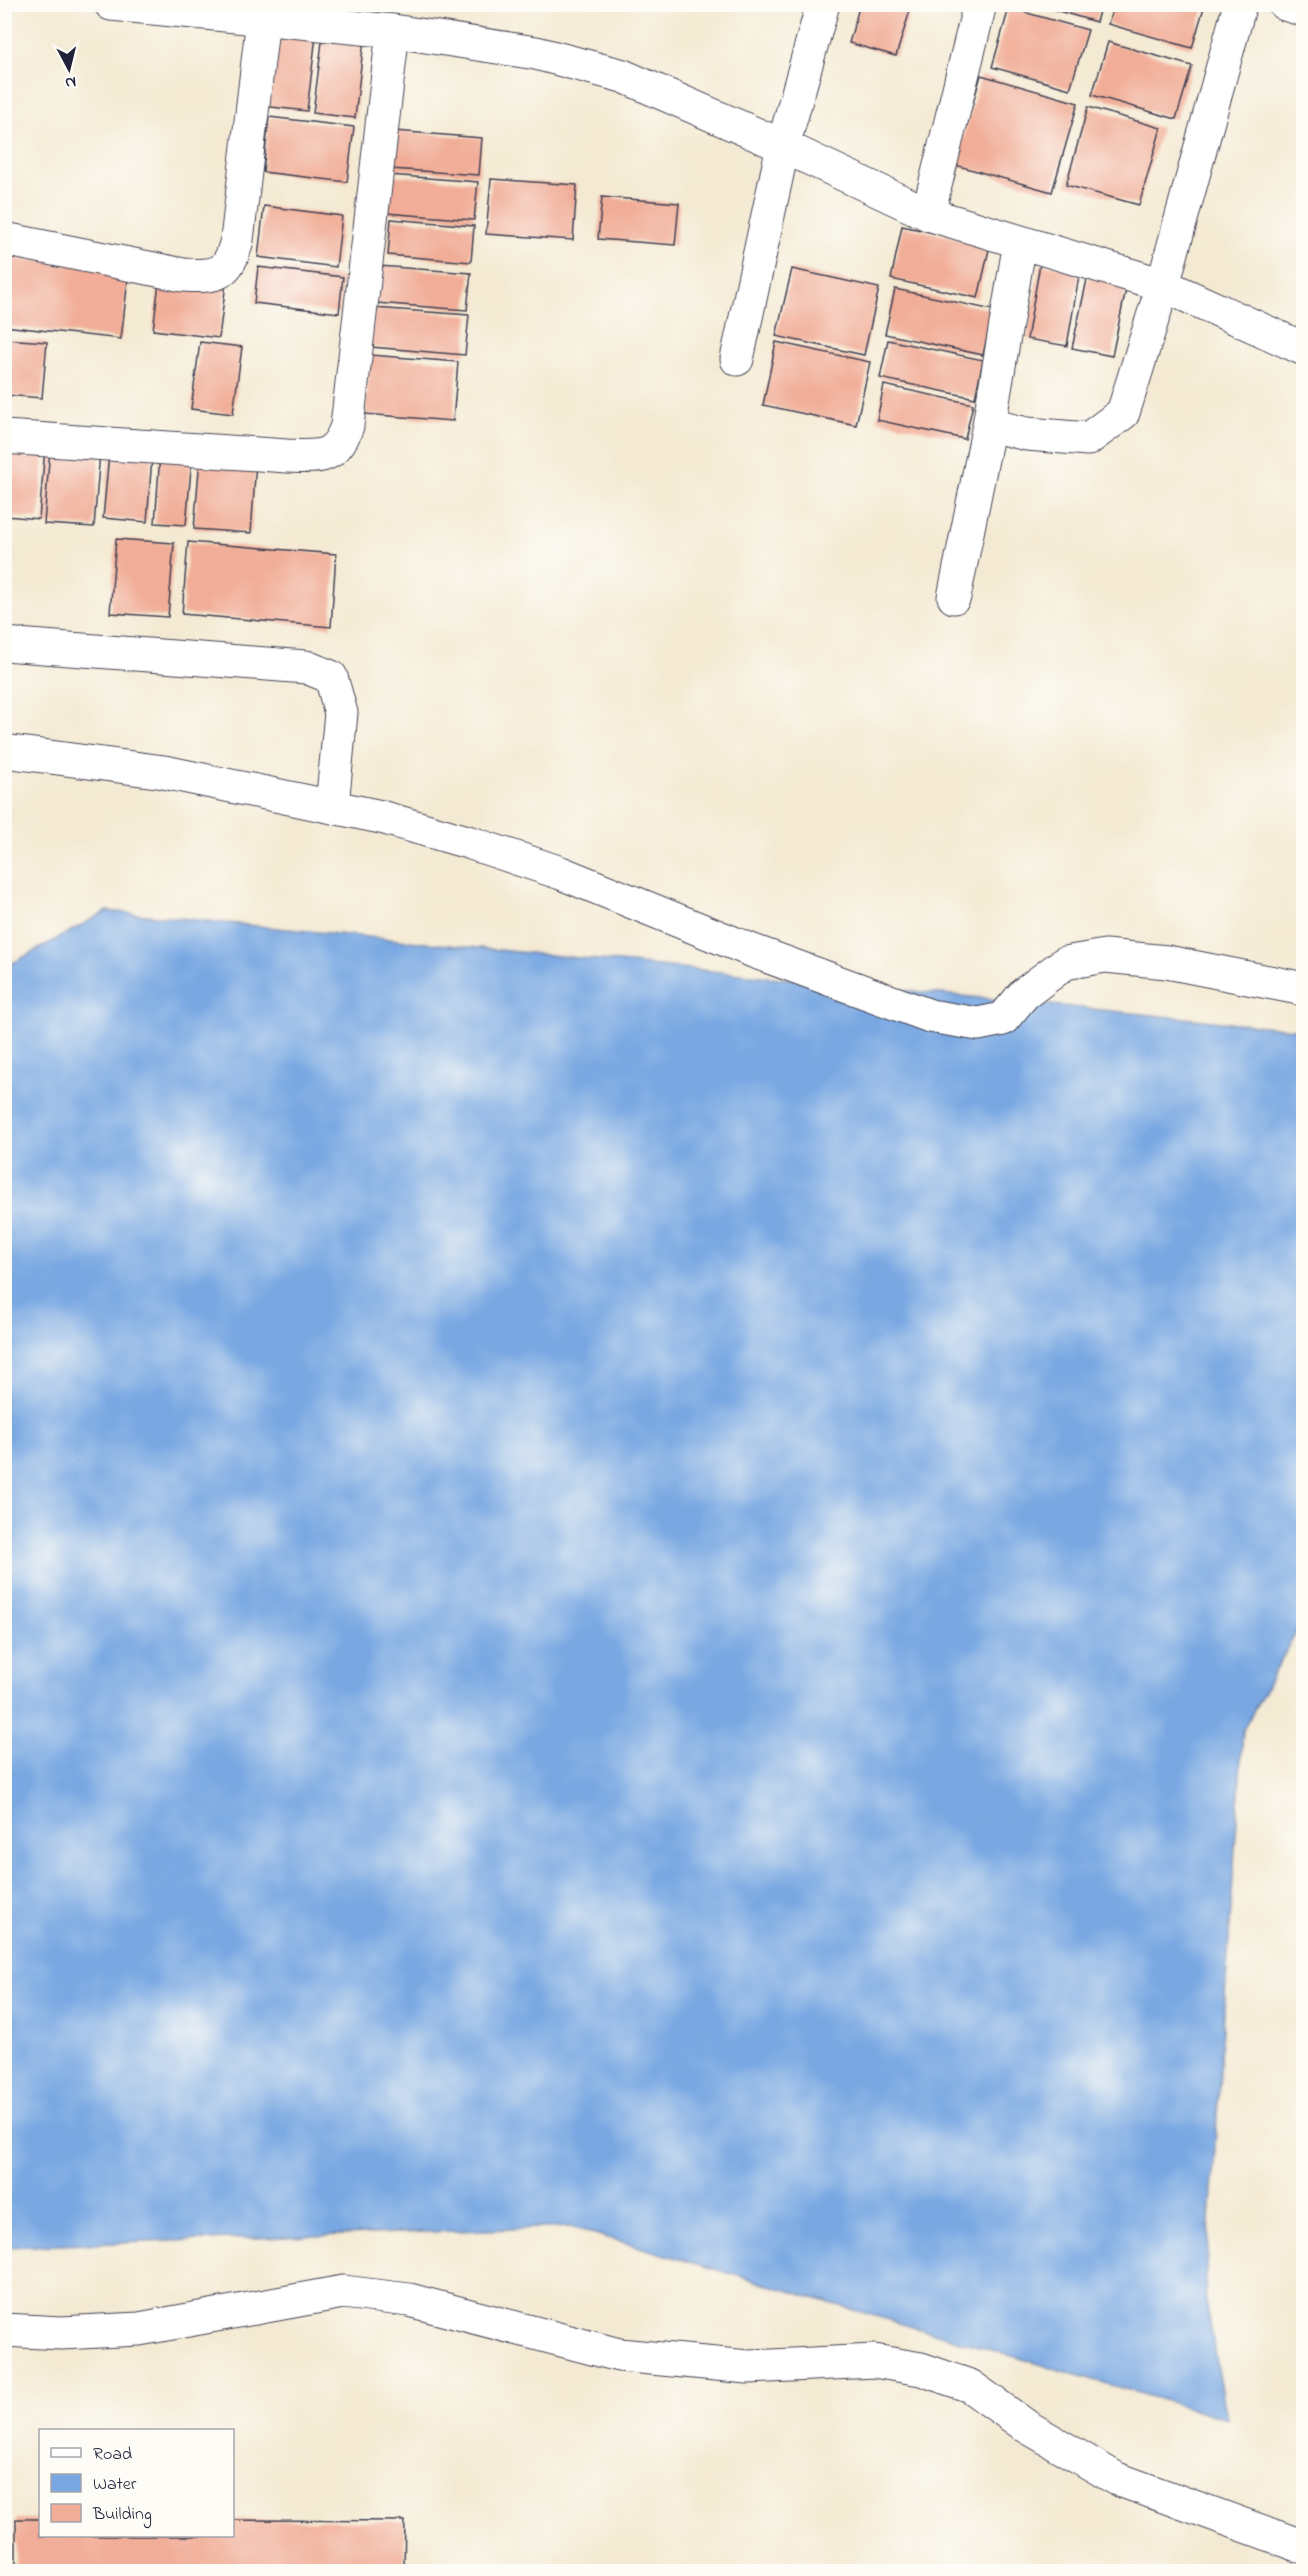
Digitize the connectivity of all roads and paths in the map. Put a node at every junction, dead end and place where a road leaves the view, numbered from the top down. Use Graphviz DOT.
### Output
graph roads {
  1 [pos="111,4"];
  2 [pos="823,4"];
  3 [pos="980,4"];
  4 [pos="1240,4"];
  5 [pos="1285,4"];
  6 [pos="1304,10"];
  7 [pos="263,19"];
  8 [pos="393,31"];
  9 [pos="783,146"];
  10 [pos="928,214"];
  11 [pos="4,239"];
  12 [pos="1020,242"];
  13 [pos="1163,285"];
  14 [pos="1304,349"];
  15 [pos="737,358"];
  16 [pos="988,425"];
  17 [pos="4,437"];
  18 [pos="954,597"];
  19 [pos="4,644"];
  20 [pos="4,751"];
  21 [pos="333,807"];
  22 [pos="1304,989"];
  23 [pos="4,2330"];
  24 [pos="1304,2547"];
  1 -- 7 [label="street"];
  2 -- 9 [label="street"];
  3 -- 10 [label="street"];
  4 -- 13 [label="street"];
  5 -- 6 [label="street"];
  7 -- 8 [label="street"];
  7 -- 11 [label="street"];
  8 -- 9 [label="street"];
  8 -- 17 [label="street"];
  9 -- 10 [label="street"];
  9 -- 15 [label="street"];
  10 -- 12 [label="street"];
  12 -- 13 [label="street"];
  12 -- 16 [label="street"];
  13 -- 14 [label="street"];
  13 -- 16 [label="street"];
  16 -- 18 [label="street"];
  19 -- 21 [label="street"];
  20 -- 21 [label="street"];
  21 -- 22 [label="street"];
  23 -- 24 [label="street"];
}
